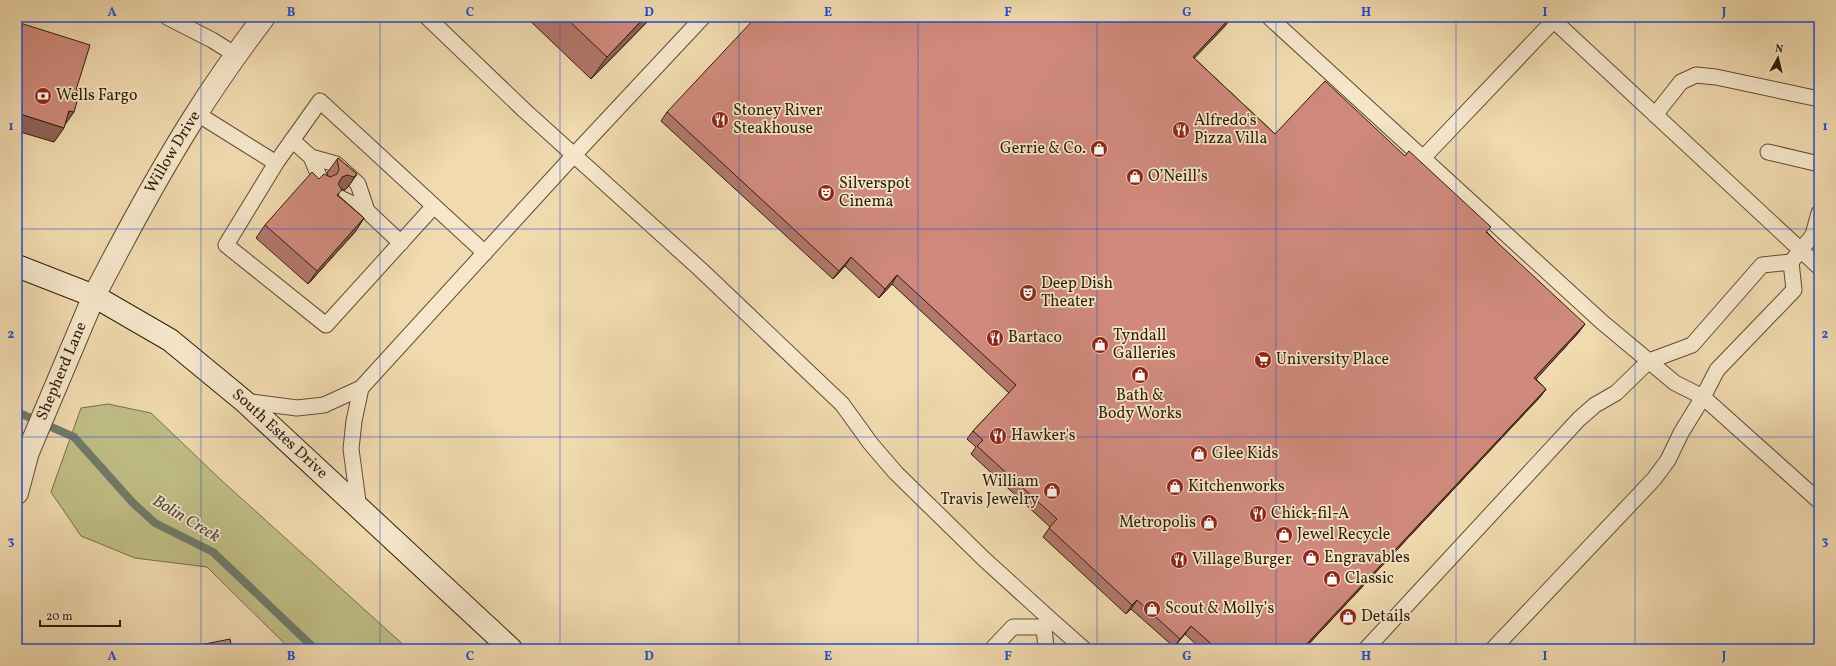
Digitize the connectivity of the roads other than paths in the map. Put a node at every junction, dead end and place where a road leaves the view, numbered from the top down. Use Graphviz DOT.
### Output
graph roads {
  1 [pos="167,17"];
  2 [pos="264,17"];
  3 [pos="427,17"];
  4 [pos="703,17"];
  5 [pos="1269,17"];
  6 [pos="1553,18"];
  7 [pos="236,55"];
  8 [pos="1819,100"];
  9 [pos="196,113"];
  10 [pos="1656,115"];
  11 [pos="292,140"];
  12 [pos="1768,152"];
  13 [pos="574,155"];
  14 [pos="311,157"];
  15 [pos="1423,158"];
  16 [pos="276,163"];
  17 [pos="1819,164"];
  18 [pos="320,181"];
  19 [pos="338,197"];
  20 [pos="434,206"];
  21 [pos="367,211"];
  22 [pos="1819,213"];
  23 [pos="400,242"];
  24 [pos="1802,250"];
  25 [pos="484,252"];
  26 [pos="1791,262"];
  27 [pos="17,266"];
  28 [pos="1819,267"];
  29 [pos="94,296"];
  30 [pos="1649,361"];
  31 [pos="361,388"];
  32 [pos="1703,397"];
  33 [pos="244,401"];
  34 [pos="17,493"];
  35 [pos="1819,501"];
  36 [pos="359,509"];
  37 [pos="1047,623"];
  38 [pos="511,649"];
  39 [pos="992,649"];
  40 [pos="1046,649"];
  41 [pos="1084,649"];
  42 [pos="1366,649"];
  43 [pos="1493,649"];
  1 -- 7 [label="lane"];
  2 -- 7 [label="main road, Willow Drive"];
  3 -- 13 [label="lane"];
  4 -- 13 [label="lane"];
  5 -- 15 [label="lane"];
  6 -- 10 [label="lane"];
  6 -- 15 [label="lane"];
  7 -- 9 [label="main road, Willow Drive"];
  8 -- 10 [label="lane"];
  9 -- 16 [label="lane"];
  9 -- 29 [label="main road, Willow Drive"];
  10 -- 24 [label="lane"];
  11 -- 14 [label="lane"];
  11 -- 16 [label="lane"];
  11 -- 20 [label="lane"];
  12 -- 17 [label="lane"];
  13 -- 25 [label="lane"];
  13 -- 37 [label="lane"];
  14 -- 18 [label="lane"];
  14 -- 21 [label="lane"];
  15 -- 30 [label="lane"];
  16 -- 23 [label="lane"];
  19 -- 21 [label="lane"];
  20 -- 23 [label="lane"];
  20 -- 25 [label="lane"];
  21 -- 23 [label="lane"];
  22 -- 24 [label="lane"];
  24 -- 26 [label="lane"];
  24 -- 28 [label="lane"];
  25 -- 31 [label="lane"];
  26 -- 30 [label="lane"];
  26 -- 32 [label="lane"];
  27 -- 29 [label="main road, South Estes Drive"];
  29 -- 33 [label="main road, South Estes Drive"];
  29 -- 34 [label="main road, Shepherd Lane"];
  30 -- 32 [label="lane"];
  30 -- 42 [label="lane"];
  31 -- 33 [label="lane"];
  31 -- 36 [label="lane"];
  32 -- 35 [label="lane"];
  32 -- 43 [label="lane"];
  33 -- 36 [label="main road, South Estes Drive"];
  36 -- 38 [label="main road, South Estes Drive"];
  37 -- 39 [label="lane"];
  37 -- 40 [label="lane"];
  37 -- 41 [label="lane"];
}
